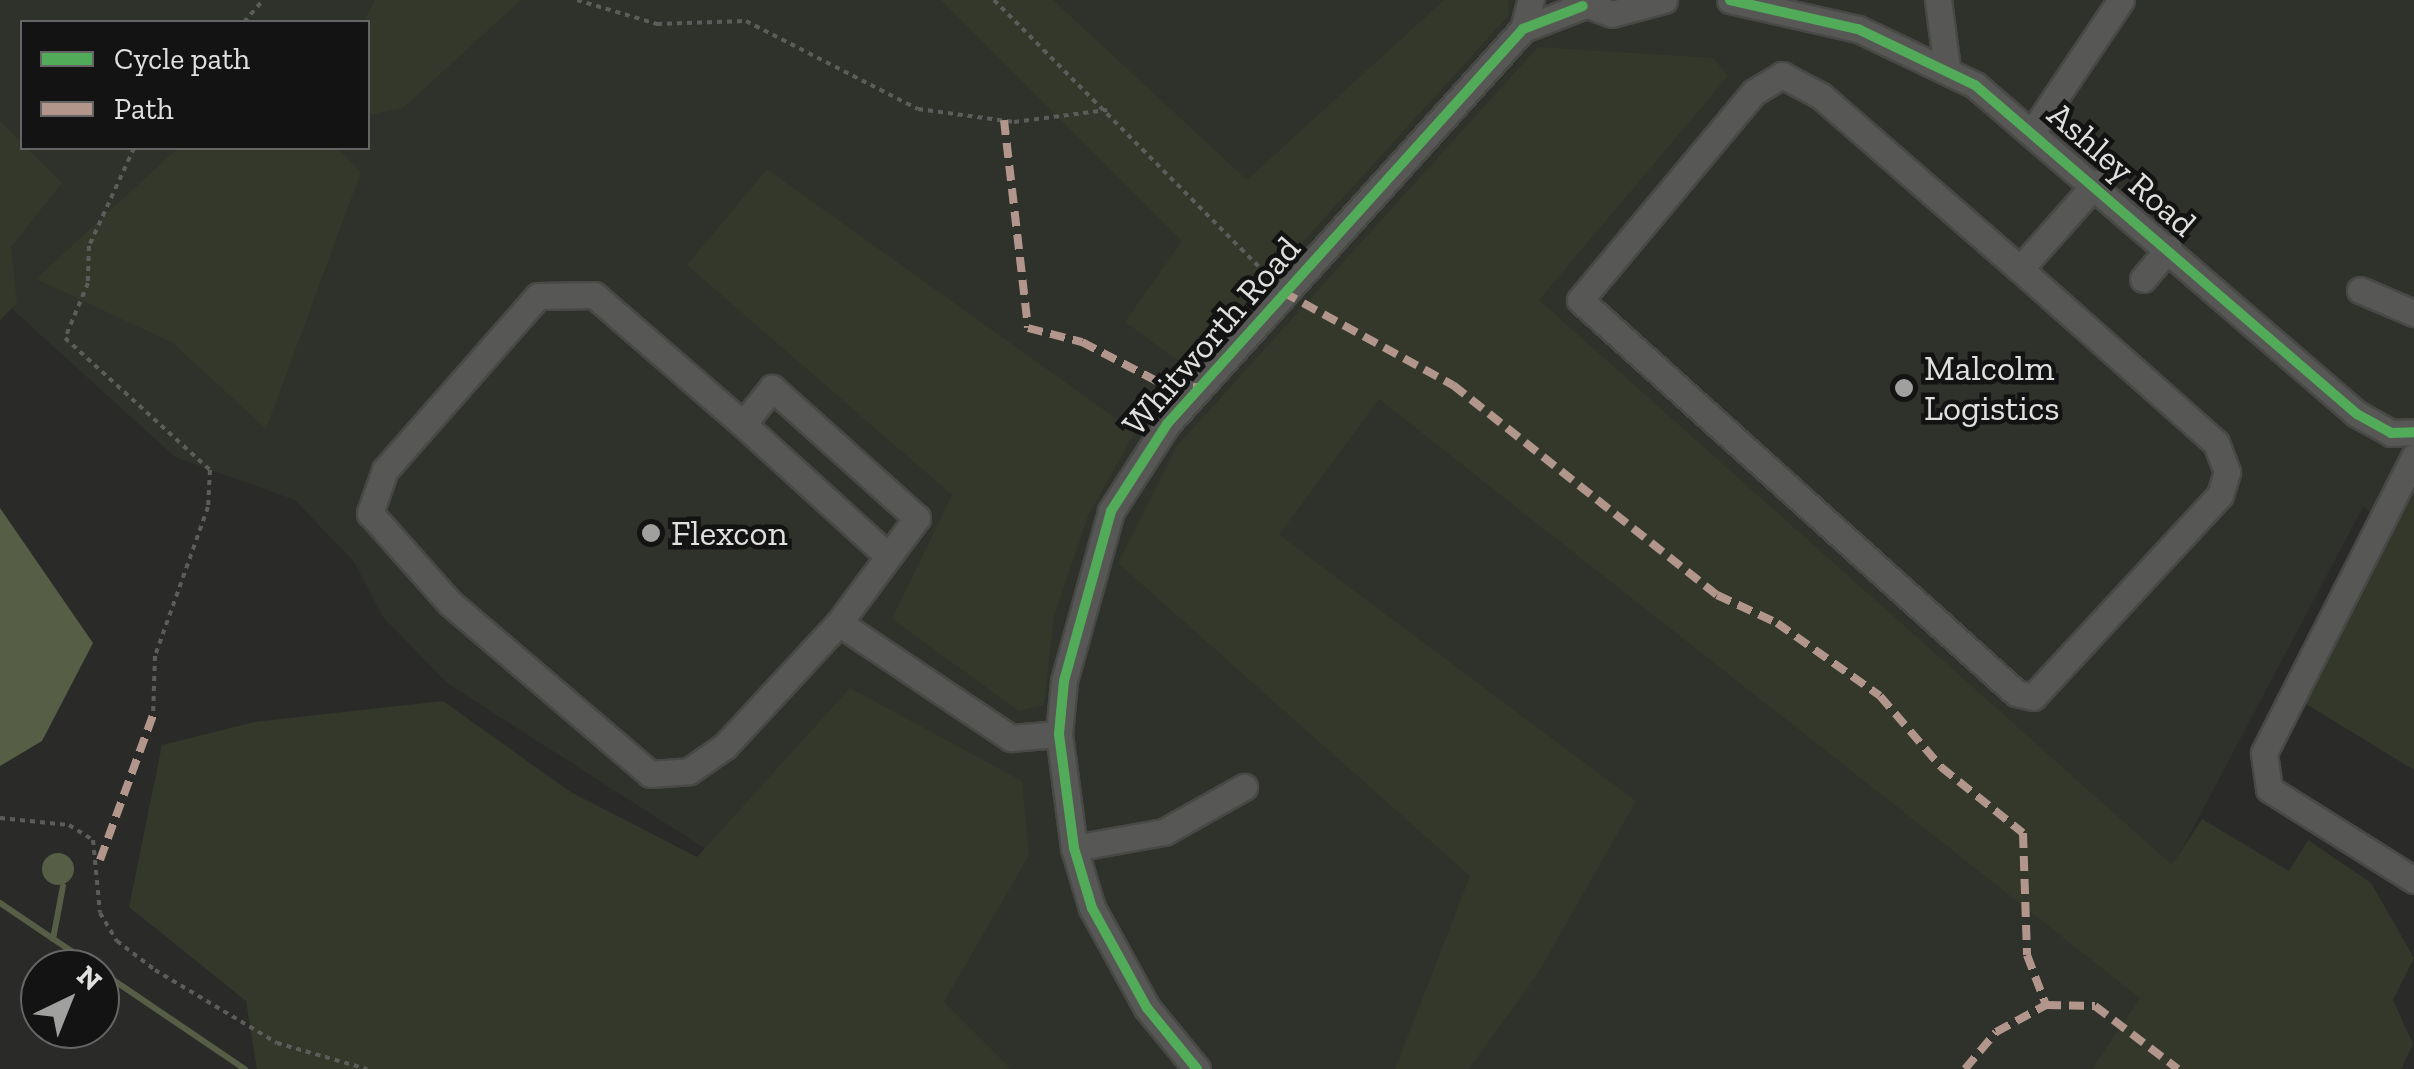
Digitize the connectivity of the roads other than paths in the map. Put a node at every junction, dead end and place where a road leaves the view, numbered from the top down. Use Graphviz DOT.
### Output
graph roads {
  1 [pos="1531,0"];
  2 [pos="1664,0"];
  3 [pos="1730,0"];
  4 [pos="2121,0"];
  5 [pos="1756,2"];
  6 [pos="1578,3"];
  7 [pos="1940,5"];
  8 [pos="1524,30"];
  9 [pos="1908,50"];
  10 [pos="1946,68"];
  11 [pos="2035,128"];
  12 [pos="2096,182"];
  13 [pos="2169,248"];
  14 [pos="2020,269"];
  15 [pos="2143,278"];
  16 [pos="2360,290"];
  17 [pos="2414,313"];
  18 [pos="743,424"];
  19 [pos="2414,432"];
  20 [pos="2414,457"];
  21 [pos="887,555"];
  22 [pos="839,623"];
  23 [pos="1059,734"];
  24 [pos="1244,788"];
  25 [pos="1074,848"];
  26 [pos="2414,880"];
  27 [pos="1198,1069"];
  1 -- 8 [label="street, Whitworth Road"];
  2 -- 6 [label="street"];
  3 -- 5 [label="street, Ashley Road"];
  4 -- 11 [label="street"];
  5 -- 9 [label="street, Ashley Road"];
  6 -- 8 [label="street, Whitworth Road"];
  7 -- 9 [label="street"];
  7 -- 10 [label="street"];
  8 -- 23 [label="street, Whitworth Road"];
  9 -- 10 [label="street, Ashley Road"];
  10 -- 11 [label="street, Ashley Road"];
  11 -- 12 [label="street, Ashley Road"];
  12 -- 13 [label="street, Ashley Road"];
  12 -- 14 [label="street"];
  13 -- 15 [label="street"];
  13 -- 19 [label="street, Ashley Road"];
  14 -- 14 [label="street"];
  16 -- 17 [label="street"];
  18 -- 21 [label="street"];
  18 -- 21 [label="street"];
  18 -- 22 [label="street"];
  20 -- 26 [label="street"];
  21 -- 22 [label="street"];
  22 -- 23 [label="street"];
  23 -- 25 [label="street, Whitworth Road"];
  24 -- 25 [label="street"];
  25 -- 27 [label="street, Whitworth Road"];
}
